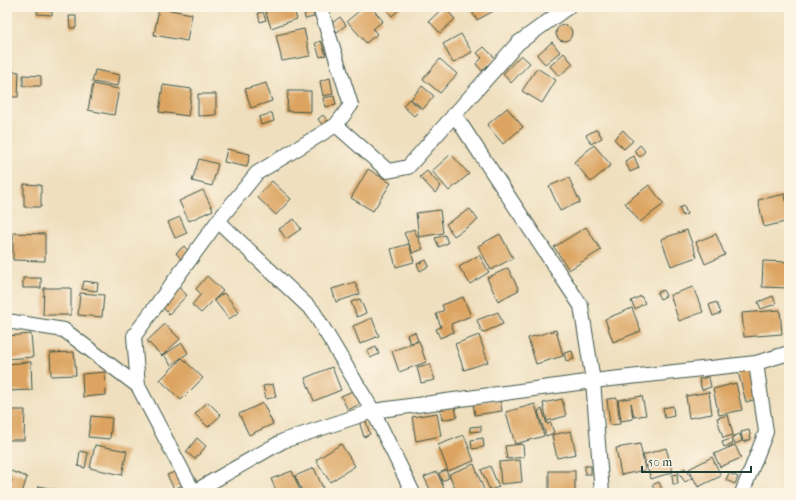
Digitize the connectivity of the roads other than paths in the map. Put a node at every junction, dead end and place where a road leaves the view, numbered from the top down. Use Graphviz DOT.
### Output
graph roads {
  1 [pos="320,7"];
  2 [pos="568,7"];
  3 [pos="454,114"];
  4 [pos="336,125"];
  5 [pos="218,221"];
  6 [pos="7,321"];
  7 [pos="789,353"];
  8 [pos="756,363"];
  9 [pos="594,381"];
  10 [pos="138,386"];
  11 [pos="373,411"];
  12 [pos="193,493"];
  13 [pos="413,493"];
  14 [pos="602,493"];
  15 [pos="742,493"];
  1 -- 4 [label="street"];
  2 -- 3 [label="street"];
  3 -- 4 [label="street"];
  3 -- 9 [label="street"];
  4 -- 5 [label="street"];
  5 -- 10 [label="street"];
  5 -- 11 [label="street"];
  6 -- 10 [label="street"];
  7 -- 8 [label="street"];
  8 -- 9 [label="street"];
  8 -- 15 [label="street"];
  9 -- 11 [label="street"];
  9 -- 14 [label="street"];
  10 -- 12 [label="street"];
  11 -- 12 [label="street"];
  11 -- 13 [label="street"];
}
